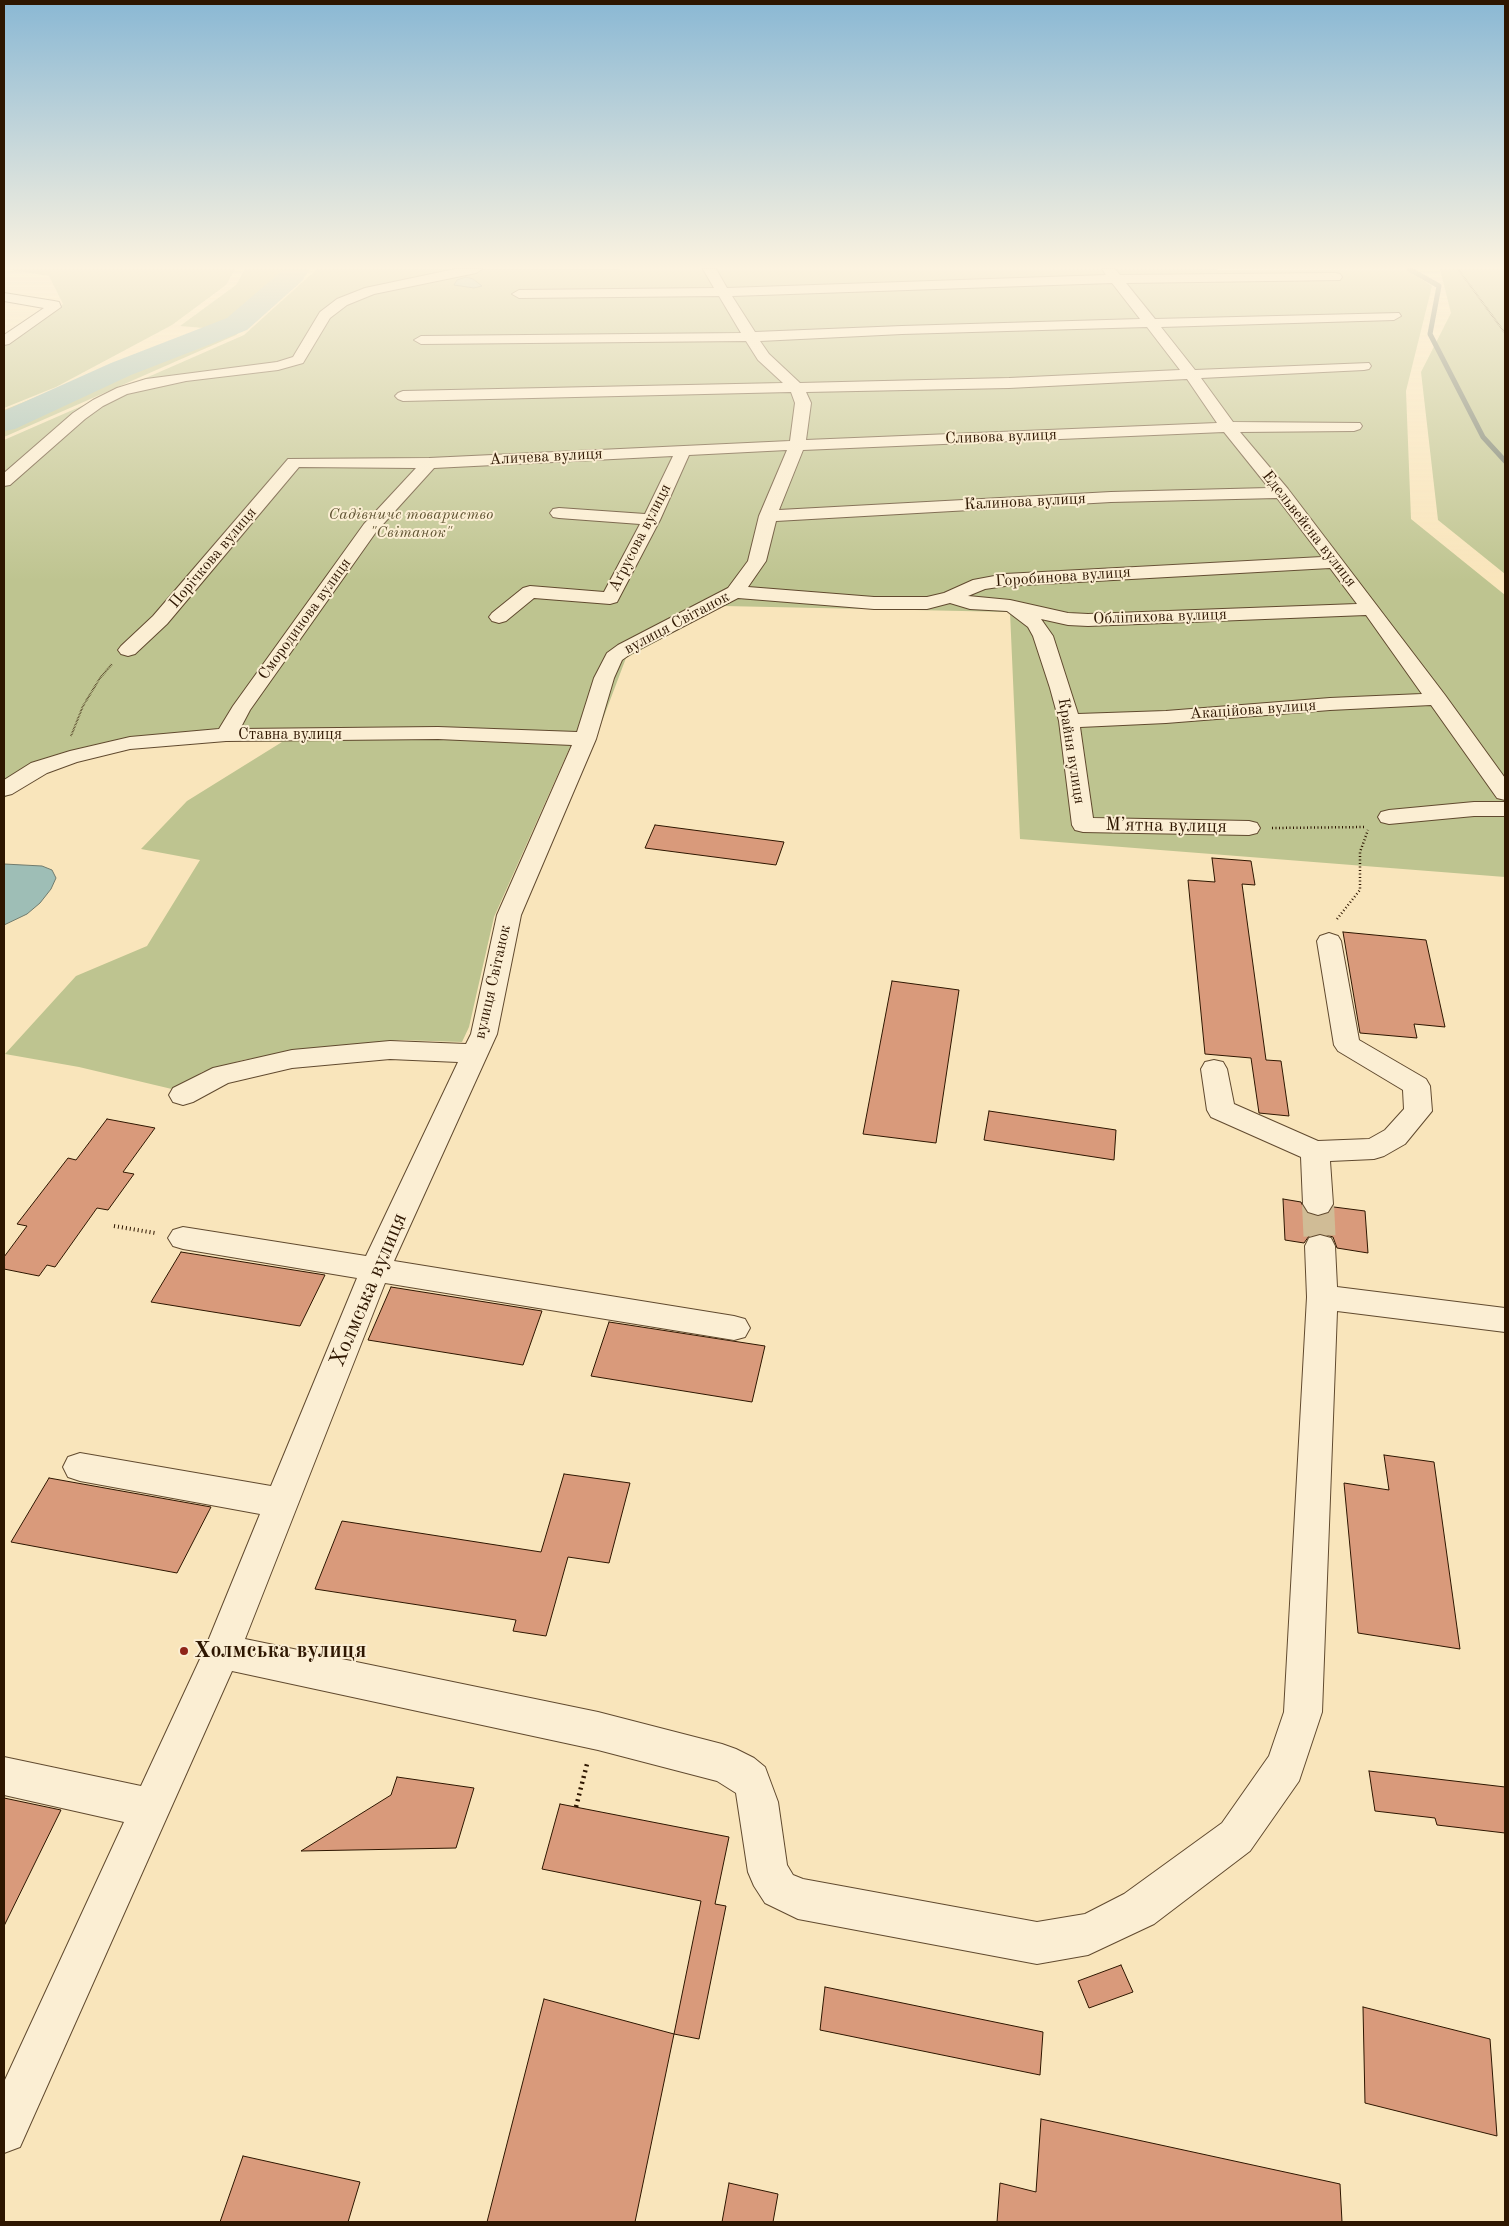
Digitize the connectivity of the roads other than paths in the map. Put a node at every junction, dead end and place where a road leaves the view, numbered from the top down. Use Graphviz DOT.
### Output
graph roads {
  1 [pos="215,373"];
  2 [pos="781,373"];
  3 [pos="1215,373"];
  4 [pos="1191,374"];
  5 [pos="796,386"];
  6 [pos="403,396"];
  7 [pos="1354,426"];
  8 [pos="1228,427"];
  9 [pos="797,445"];
  10 [pos="683,451"];
  11 [pos="294,462"];
  12 [pos="429,463"];
  13 [pos="4,481"];
  14 [pos="1282,493"];
  15 [pos="559,513"];
  16 [pos="768,516"];
  17 [pos="651,520"];
  18 [pos="1335,562"];
  19 [pos="735,592"];
  20 [pos="951,597"];
  21 [pos="1010,606"];
  22 [pos="1372,609"];
  23 [pos="499,617"];
  24 [pos="128,650"];
  25 [pos="1438,698"];
  26 [pos="1069,721"];
  27 [pos="226,735"];
  28 [pos="585,739"];
  29 [pos="4,789"];
  30 [pos="1505,793"];
  31 [pos="1505,809"];
  32 [pos="1380,822"];
  33 [pos="1083,825"];
  34 [pos="1249,828"];
  35 [pos="1329,941"];
  36 [pos="474,1054"];
  37 [pos="1214,1068"];
  38 [pos="183,1095"];
  39 [pos="1315,1151"];
  40 [pos="1318,1204"];
  41 [pos="183,1238"];
  42 [pos="1320,1246"];
  43 [pos="374,1270"];
  44 [pos="1322,1297"];
  45 [pos="1505,1320"];
  46 [pos="734,1328"];
  47 [pos="80,1467"];
  48 [pos="282,1503"];
  49 [pos="222,1652"];
  50 [pos="4,1776"];
  51 [pos="151,1808"];
  52 [pos="4,2131"];
  1 -- 13 [label="street"];
  2 -- 5 [label="street"];
  3 -- 4 [label="street"];
  4 -- 5 [label="street"];
  4 -- 8 [label="street, Едельвейсна вулиця"];
  5 -- 6 [label="street"];
  5 -- 9 [label="street, вулиця Світанок"];
  7 -- 8 [label="street, Сливова вулиця"];
  8 -- 9 [label="street, Сливова вулиця"];
  8 -- 14 [label="street, Едельвейсна вулиця"];
  9 -- 10 [label="street, Аличева вулиця"];
  9 -- 16 [label="street, вулиця Світанок"];
  10 -- 12 [label="street, Аличева вулиця"];
  10 -- 17 [label="street, Аґрусова вулиця"];
  11 -- 12 [label="street, Аличева вулиця"];
  11 -- 24 [label="street, Порічкова вулиця"];
  12 -- 27 [label="street, Смородинова вулиця"];
  14 -- 16 [label="street, Калинова вулиця"];
  14 -- 18 [label="street, Едельвейсна вулиця"];
  15 -- 17 [label="street"];
  16 -- 19 [label="street, вулиця Світанок"];
  17 -- 23 [label="street, Аґрусова вулиця"];
  18 -- 20 [label="street, Горобинова вулиця"];
  18 -- 22 [label="street, Едельвейсна вулиця"];
  19 -- 20 [label="street, Горобинова вулиця"];
  19 -- 28 [label="street, вулиця Світанок"];
  20 -- 21 [label="street, Обліпихова вулиця"];
  21 -- 22 [label="street, Обліпихова вулиця"];
  21 -- 26 [label="street, Крайня вулиця"];
  22 -- 25 [label="street, Едельвейсна вулиця"];
  25 -- 26 [label="street, Акаційова вулиця"];
  25 -- 30 [label="street, Едельвейсна вулиця"];
  26 -- 33 [label="street, Крайня вулиця"];
  27 -- 28 [label="street, Ставна вулиця"];
  27 -- 29 [label="street, Ставна вулиця"];
  28 -- 36 [label="street, вулиця Світанок"];
  31 -- 32 [label="street"];
  33 -- 34 [label="street, Мʼятна вулиця"];
  35 -- 39 [label="street"];
  36 -- 38 [label="street"];
  36 -- 43 [label="street, Холмська вулиця"];
  37 -- 39 [label="street"];
  39 -- 40 [label="street"];
  41 -- 43 [label="street"];
  42 -- 44 [label="street"];
  43 -- 46 [label="street"];
  43 -- 48 [label="street, Холмська вулиця"];
  44 -- 45 [label="street"];
  44 -- 49 [label="street"];
  47 -- 48 [label="street"];
  48 -- 49 [label="street, Холмська вулиця"];
  49 -- 51 [label="street, Холмська вулиця"];
  50 -- 51 [label="street"];
  51 -- 52 [label="street, Холмська вулиця"];
}
